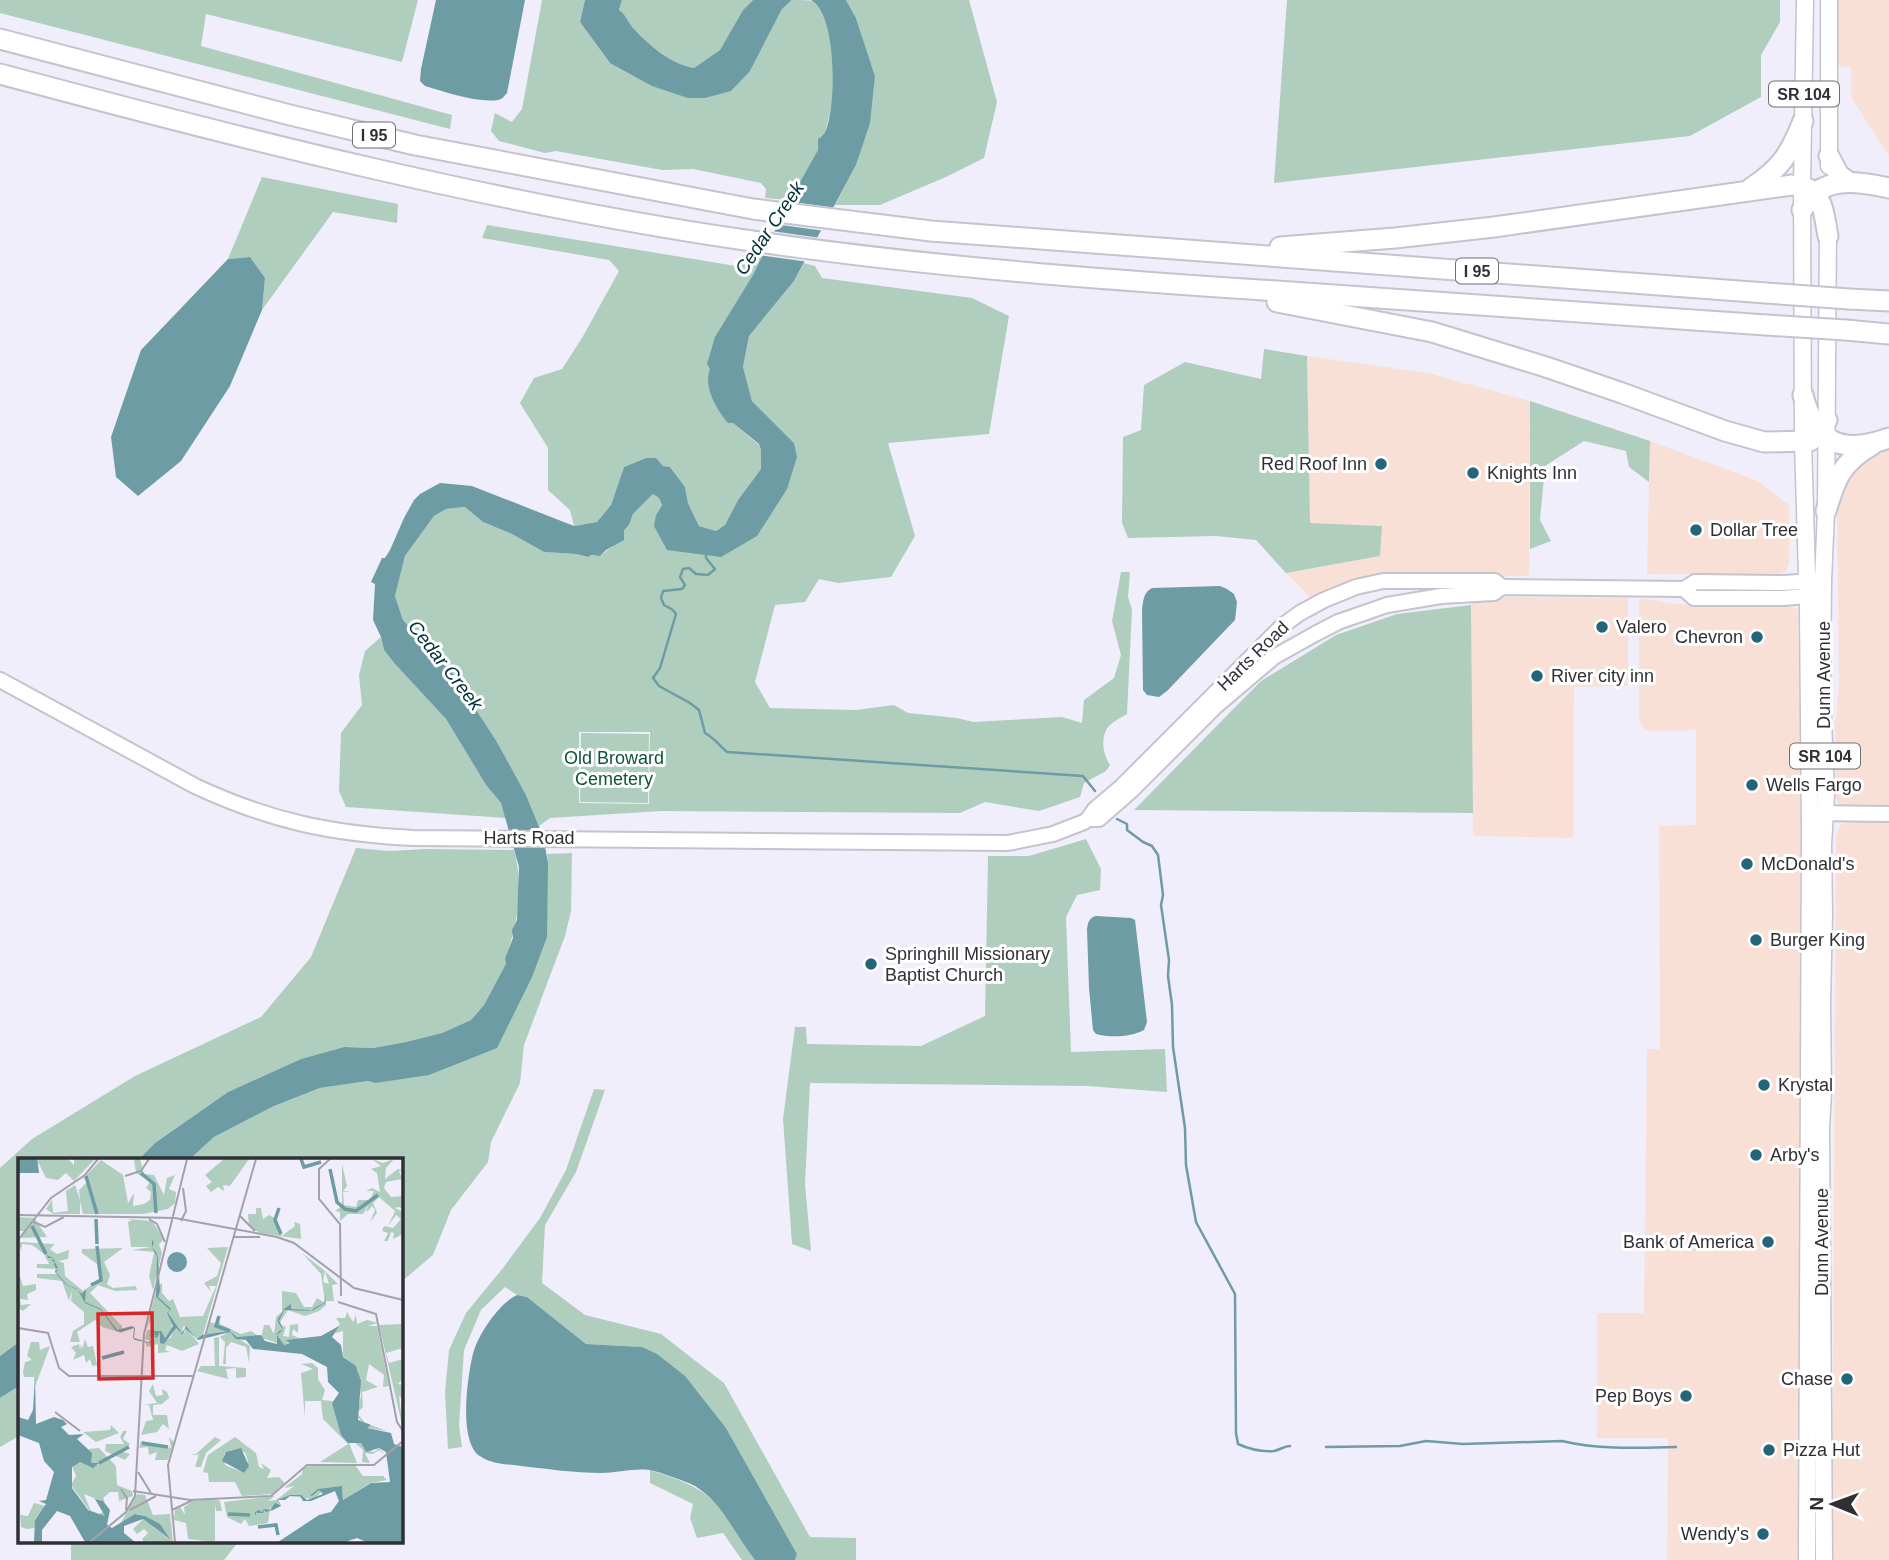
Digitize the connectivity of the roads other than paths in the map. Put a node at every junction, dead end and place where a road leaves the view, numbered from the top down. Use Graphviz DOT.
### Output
graph roads {
  1 [pos="1805,0"];
  2 [pos="1829,0"];
  3 [pos="0,39"];
  4 [pos="0,74"];
  5 [pos="1803,121"];
  6 [pos="1829,156"];
  7 [pos="1849,182"];
  8 [pos="1815,188"];
  9 [pos="1889,188"];
  10 [pos="1745,192"];
  11 [pos="1802,210"];
  12 [pos="1828,236"];
  13 [pos="1188,250"];
  14 [pos="1197,286"];
  15 [pos="1889,301"];
  16 [pos="1889,334"];
  17 [pos="1803,396"];
  18 [pos="1819,433"];
  19 [pos="1884,440"];
  20 [pos="1826,511"];
  21 [pos="1502,587"];
  22 [pos="1815,588"];
  23 [pos="0,680"];
  24 [pos="1190,725"];
  25 [pos="1817,814"];
  26 [pos="1889,814"];
  27 [pos="1807,1560"];
  28 [pos="1824,1560"];
  1 -- 5 [label="main road, SR 104"];
  2 -- 6 [label="main road, SR 104"];
  3 -- 13 [label="highway, I 95"];
  4 -- 14 [label="highway, I 95"];
  5 -- 8 [label="main road, SR 104"];
  5 -- 10 [label="highway"];
  6 -- 7 [label="highway"];
  6 -- 8 [label="main road, SR 104"];
  7 -- 8 [label="highway"];
  7 -- 9 [label="highway"];
  8 -- 10 [label="highway"];
  8 -- 11 [label="highway"];
  8 -- 12 [label="highway"];
  10 -- 13 [label="highway"];
  11 -- 17 [label="main road"];
  12 -- 18 [label="main road, Dunn Avenue / SR 104"];
  13 -- 15 [label="highway, I 95, bridge"];
  14 -- 16 [label="highway, I 95, bridge"];
  14 -- 18 [label="highway"];
  17 -- 18 [label="highway"];
  18 -- 19 [label="highway"];
  18 -- 20 [label="main road, Dunn Avenue / SR 104"];
  18 -- 22 [label="main road, Dunn Avenue / SR 104"];
  19 -- 20 [label="highway"];
  20 -- 22 [label="main road, Dunn Avenue / SR 104"];
  21 -- 22 [label="street, Harts Road"];
  21 -- 24 [label="street, Harts Road"];
  21 -- 24 [label="street, Harts Road"];
  22 -- 25 [label="main road, Dunn Avenue / SR 104"];
  23 -- 24 [label="street, Harts Road"];
  25 -- 26 [label="street"];
  25 -- 27 [label="main road, Dunn Avenue / SR 104"];
  25 -- 28 [label="main road, Dunn Avenue / SR 104"];
}
